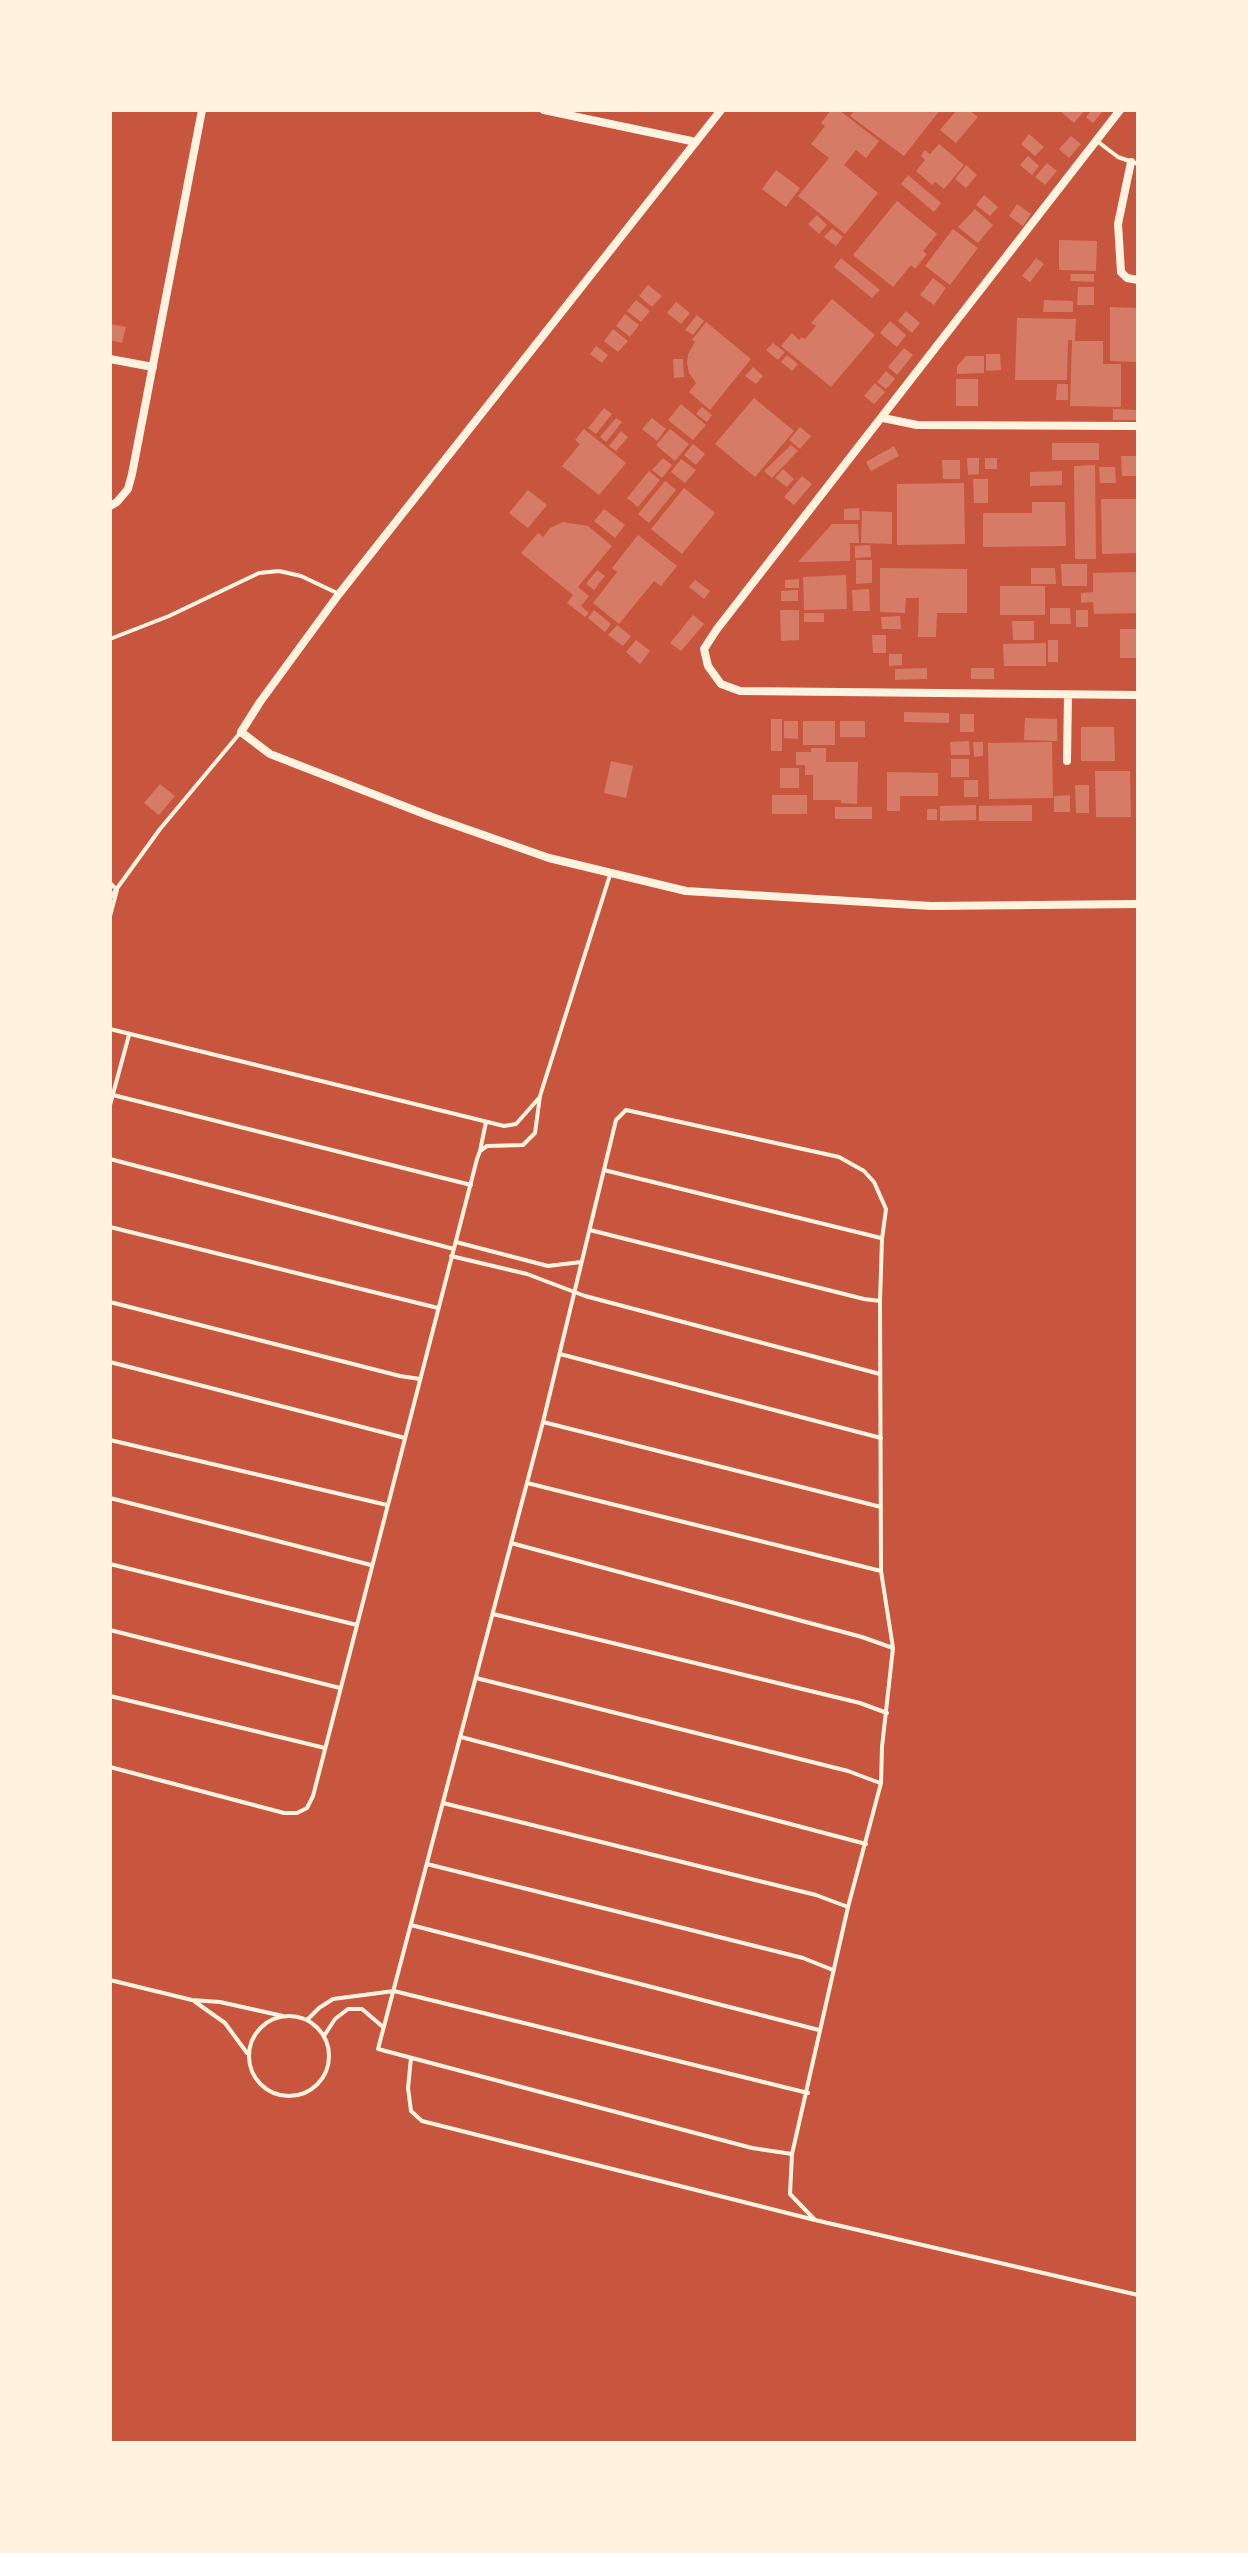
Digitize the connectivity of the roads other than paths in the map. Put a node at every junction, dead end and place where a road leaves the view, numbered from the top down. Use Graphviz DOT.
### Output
graph roads {
  1 [pos="202,110"];
  2 [pos="544,110"];
  3 [pos="721,110"];
  4 [pos="1120,110"];
  5 [pos="1097,141"];
  6 [pos="696,142"];
  7 [pos="1134,163"];
  8 [pos="1138,280"];
  9 [pos="110,359"];
  10 [pos="153,367"];
  11 [pos="883,418"];
  12 [pos="1138,426"];
  13 [pos="110,506"];
  14 [pos="339,594"];
  15 [pos="110,639"];
  16 [pos="1068,695"];
  17 [pos="1138,695"];
  18 [pos="241,732"];
  19 [pos="1067,761"];
  20 [pos="611,873"];
  21 [pos="110,883"];
  22 [pos="117,890"];
  23 [pos="110,898"];
  24 [pos="1138,904"];
  25 [pos="110,916"];
  26 [pos="110,1029"];
  27 [pos="129,1035"];
  28 [pos="113,1095"];
  29 [pos="540,1096"];
  30 [pos="110,1105"];
  31 [pos="486,1122"];
  32 [pos="480,1151"];
  33 [pos="110,1159"];
  34 [pos="604,1170"];
  35 [pos="471,1185"];
  36 [pos="110,1227"];
  37 [pos="590,1230"];
  38 [pos="882,1239"];
  39 [pos="456,1242"];
  40 [pos="454,1249"];
  41 [pos="451,1256"];
  42 [pos="581,1262"];
  43 [pos="574,1293"];
  44 [pos="880,1301"];
  45 [pos="110,1302"];
  46 [pos="438,1308"];
  47 [pos="560,1354"];
  48 [pos="110,1362"];
  49 [pos="881,1374"];
  50 [pos="420,1379"];
  51 [pos="543,1422"];
  52 [pos="405,1438"];
  53 [pos="881,1438"];
  54 [pos="110,1440"];
  55 [pos="527,1483"];
  56 [pos="110,1498"];
  57 [pos="387,1505"];
  58 [pos="881,1507"];
  59 [pos="511,1543"];
  60 [pos="110,1564"];
  61 [pos="372,1565"];
  62 [pos="881,1571"];
  63 [pos="493,1614"];
  64 [pos="357,1625"];
  65 [pos="110,1630"];
  66 [pos="893,1648"];
  67 [pos="476,1678"];
  68 [pos="341,1688"];
  69 [pos="110,1696"];
  70 [pos="887,1713"];
  71 [pos="461,1737"];
  72 [pos="325,1748"];
  73 [pos="110,1767"];
  74 [pos="881,1783"];
  75 [pos="443,1803"];
  76 [pos="866,1844"];
  77 [pos="427,1864"];
  78 [pos="848,1907"];
  79 [pos="411,1925"];
  80 [pos="833,1970"];
  81 [pos="110,1980"];
  82 [pos="394,1991"];
  83 [pos="192,2000"];
  84 [pos="285,2016"];
  85 [pos="307,2020"];
  86 [pos="384,2027"];
  87 [pos="821,2030"];
  88 [pos="324,2036"];
  89 [pos="248,2054"];
  90 [pos="411,2058"];
  91 [pos="808,2093"];
  92 [pos="792,2154"];
  93 [pos="815,2220"];
  94 [pos="1138,2295"];
  1 -- 10 [label="street"];
  2 -- 6 [label="street"];
  3 -- 6 [label="street"];
  4 -- 5 [label="street"];
  5 -- 7 [label="lane"];
  5 -- 11 [label="street"];
  6 -- 14 [label="street"];
  7 -- 8 [label="street"];
  9 -- 10 [label="street"];
  10 -- 13 [label="street"];
  11 -- 12 [label="street"];
  11 -- 16 [label="street"];
  14 -- 15 [label="lane"];
  14 -- 18 [label="street"];
  16 -- 17 [label="street"];
  16 -- 19 [label="street"];
  18 -- 20 [label="street"];
  18 -- 22 [label="lane"];
  20 -- 24 [label="street"];
  20 -- 29 [label="lane"];
  21 -- 22 [label="lane"];
  22 -- 23 [label="lane"];
  22 -- 25 [label="lane"];
  26 -- 27 [label="lane"];
  27 -- 28 [label="lane"];
  27 -- 31 [label="lane"];
  28 -- 30 [label="lane"];
  28 -- 35 [label="lane"];
  29 -- 31 [label="lane"];
  29 -- 32 [label="lane"];
  31 -- 32 [label="lane"];
  32 -- 35 [label="lane"];
  33 -- 40 [label="lane"];
  34 -- 37 [label="lane"];
  34 -- 38 [label="lane"];
  34 -- 38 [label="lane"];
  35 -- 39 [label="lane"];
  36 -- 46 [label="lane"];
  37 -- 42 [label="lane"];
  37 -- 44 [label="lane"];
  38 -- 44 [label="lane"];
  39 -- 40 [label="lane"];
  39 -- 42 [label="lane"];
  40 -- 41 [label="lane"];
  41 -- 43 [label="lane"];
  41 -- 46 [label="lane"];
  42 -- 43 [label="lane"];
  43 -- 47 [label="lane"];
  43 -- 49 [label="lane"];
  44 -- 49 [label="lane"];
  45 -- 50 [label="lane"];
  46 -- 50 [label="lane"];
  47 -- 51 [label="lane"];
  47 -- 53 [label="lane"];
  48 -- 52 [label="lane"];
  49 -- 53 [label="lane"];
  50 -- 52 [label="lane"];
  51 -- 55 [label="lane"];
  51 -- 58 [label="lane"];
  52 -- 57 [label="lane"];
  53 -- 58 [label="lane"];
  54 -- 57 [label="lane"];
  55 -- 59 [label="lane"];
  55 -- 62 [label="lane"];
  56 -- 61 [label="lane"];
  57 -- 61 [label="lane"];
  58 -- 62 [label="lane"];
  59 -- 63 [label="lane"];
  59 -- 66 [label="lane"];
  60 -- 64 [label="lane"];
  61 -- 64 [label="lane"];
  62 -- 66 [label="lane"];
  63 -- 67 [label="lane"];
  63 -- 70 [label="lane"];
  64 -- 68 [label="lane"];
  65 -- 68 [label="lane"];
  66 -- 70 [label="lane"];
  67 -- 71 [label="lane"];
  67 -- 74 [label="lane"];
  68 -- 72 [label="lane"];
  69 -- 72 [label="lane"];
  70 -- 74 [label="lane"];
  71 -- 75 [label="lane"];
  71 -- 76 [label="lane"];
  72 -- 73 [label="lane"];
  74 -- 76 [label="lane"];
  75 -- 77 [label="lane"];
  75 -- 78 [label="lane"];
  76 -- 78 [label="lane"];
  77 -- 79 [label="lane"];
  77 -- 80 [label="lane"];
  78 -- 80 [label="lane"];
  79 -- 82 [label="lane"];
  79 -- 87 [label="lane"];
  80 -- 87 [label="lane"];
  81 -- 83 [label="lane"];
  82 -- 85 [label="lane"];
  82 -- 86 [label="lane"];
  82 -- 91 [label="lane"];
  83 -- 84 [label="lane"];
  83 -- 89 [label="lane"];
  84 -- 85 [label="lane"];
  84 -- 89 [label="lane"];
  85 -- 88 [label="lane"];
  86 -- 88 [label="lane"];
  86 -- 90 [label="lane"];
  87 -- 91 [label="lane"];
  88 -- 89 [label="lane"];
  90 -- 92 [label="lane"];
  90 -- 93 [label="lane"];
  91 -- 92 [label="lane"];
  92 -- 93 [label="lane"];
  93 -- 94 [label="lane"];
}
